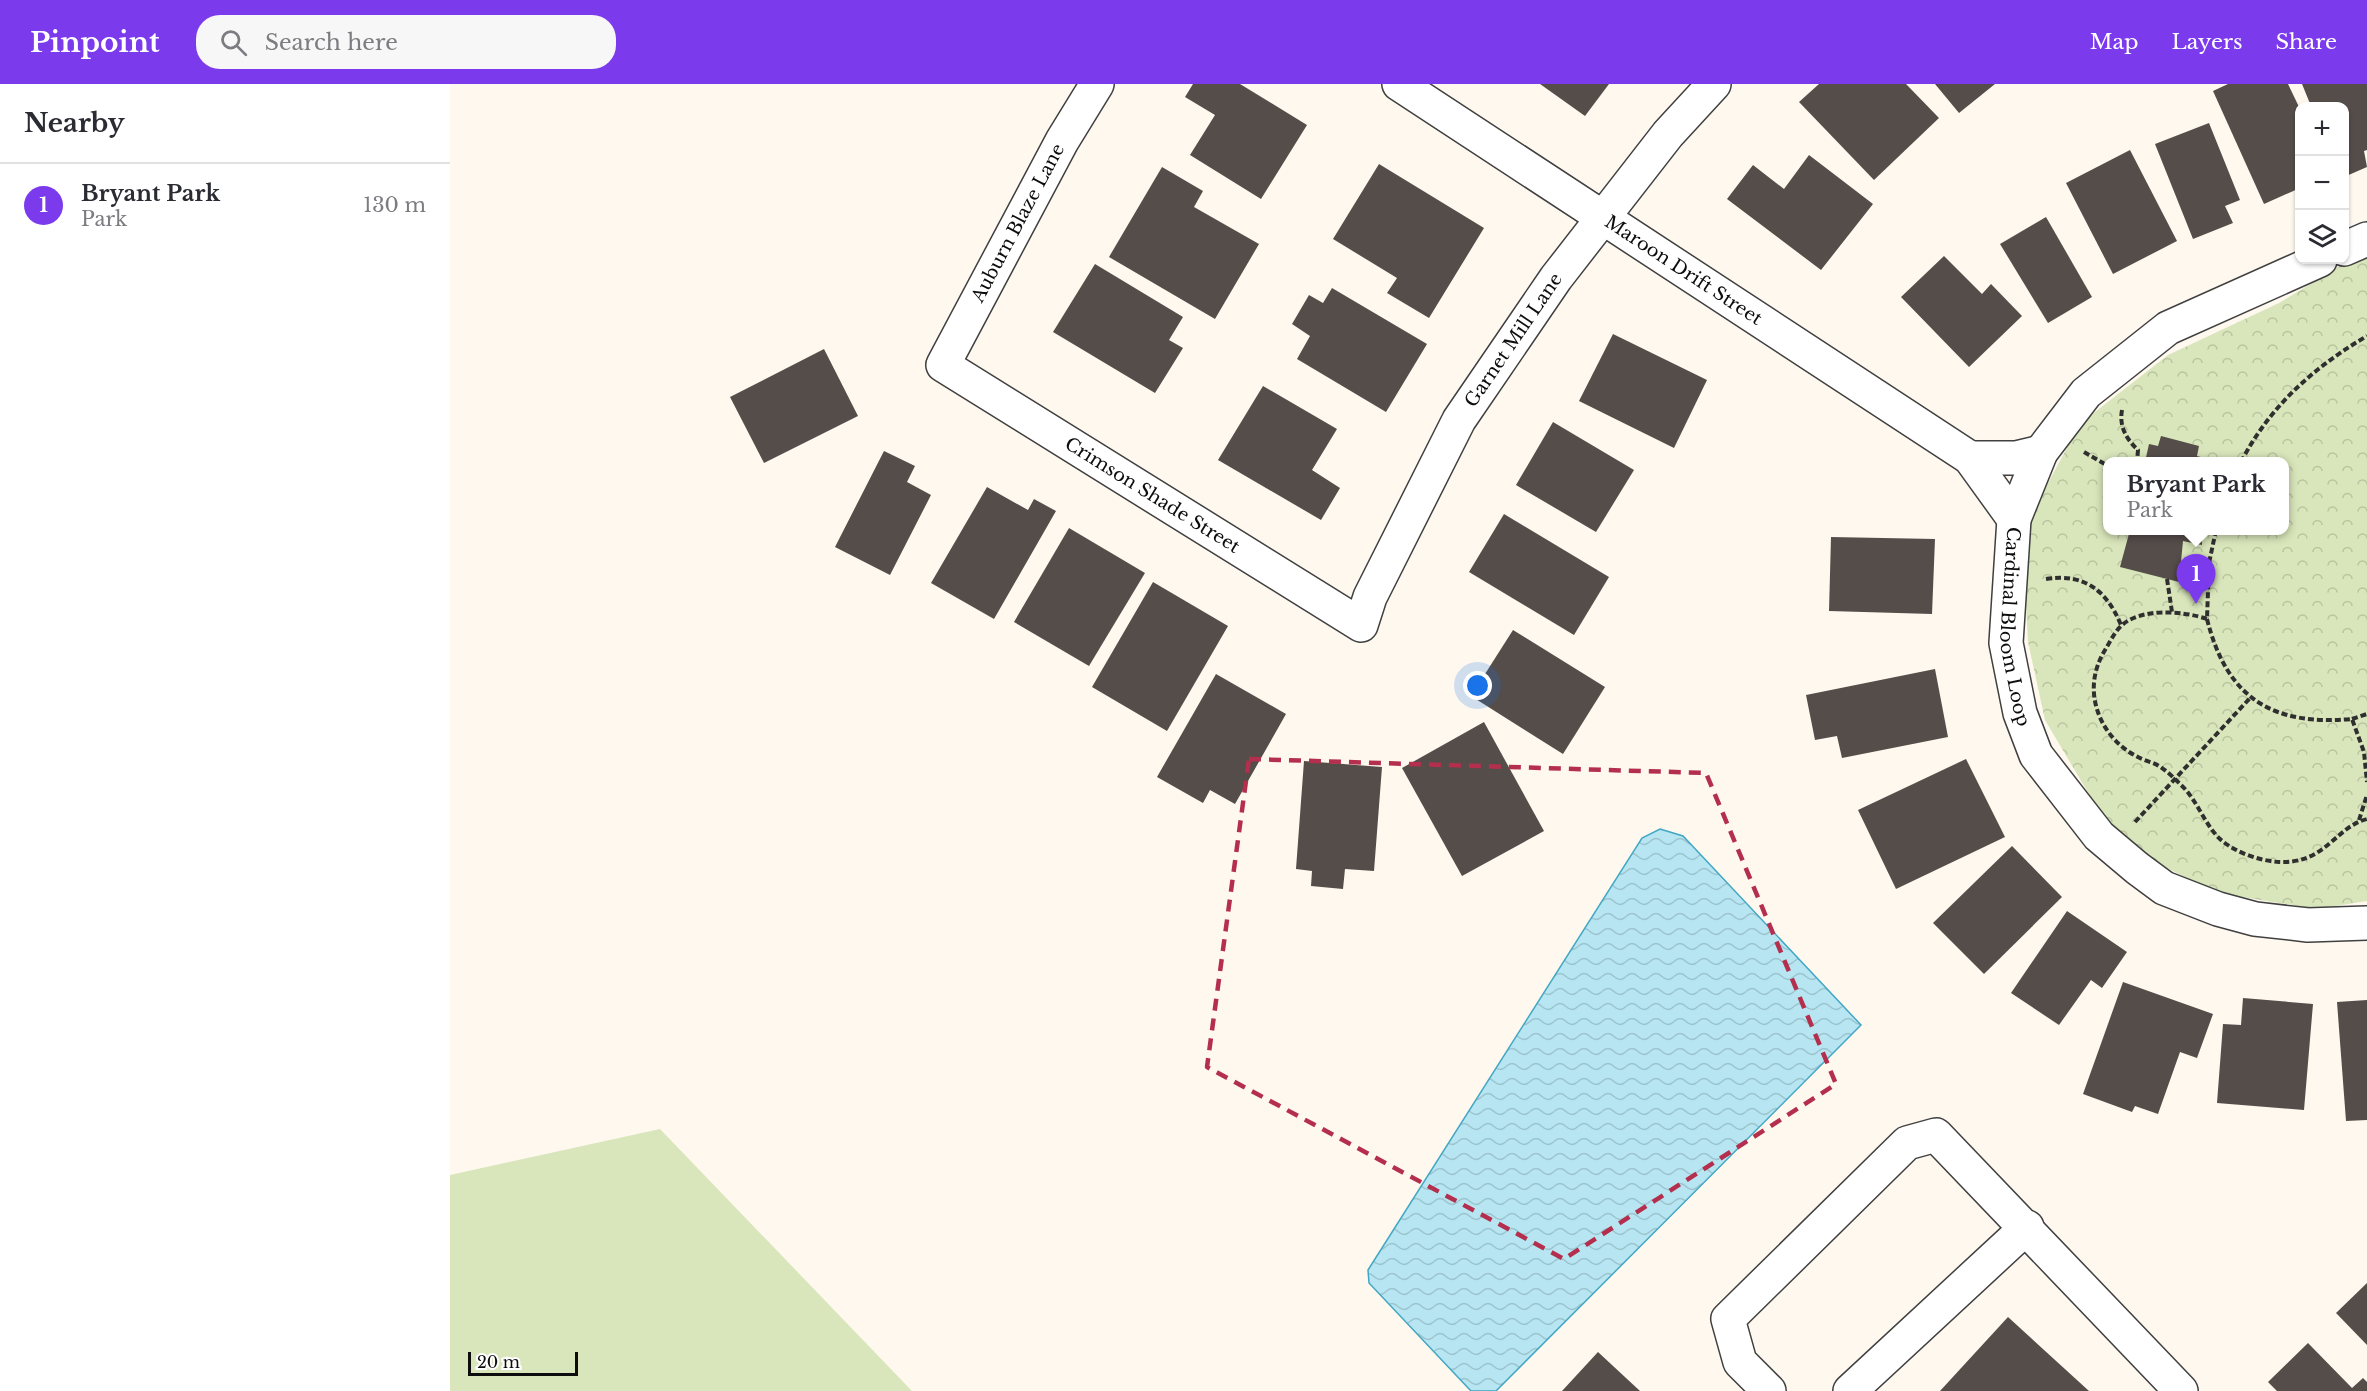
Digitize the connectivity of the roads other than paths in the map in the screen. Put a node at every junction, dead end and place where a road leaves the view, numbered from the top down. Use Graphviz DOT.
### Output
graph roads {
  1 [pos="1097,84"];
  2 [pos="1399,84"];
  3 [pos="1714,84"];
  4 [pos="1604,217"];
  5 [pos="2367,238"];
  6 [pos="2349,247"];
  7 [pos="2311,264"];
  8 [pos="943,365"];
  9 [pos="2041,452"];
  10 [pos="1970,458"];
  11 [pos="2014,519"];
  12 [pos="1361,625"];
  13 [pos="2367,923"];
  14 [pos="2027,1227"];
  15 [pos="2175,1389"];
  16 [pos="1768,1391"];
  17 [pos="1850,1391"];
  1 -- 8 [label="street, Auburn Blaze Lane"];
  2 -- 4 [label="street, Maroon Drift Street"];
  3 -- 4 [label="street, Garnet Mill Lane"];
  4 -- 10 [label="street, Maroon Drift Street"];
  4 -- 12 [label="street, Garnet Mill Lane"];
  5 -- 6 [label="street"];
  7 -- 9 [label="street, Cardinal Bloom Loop"];
  8 -- 12 [label="street, Crimson Shade Street"];
  9 -- 10 [label="street"];
  9 -- 11 [label="street, Cardinal Bloom Loop"];
  10 -- 11 [label="street"];
  11 -- 13 [label="street, Cardinal Bloom Loop"];
  14 -- 15 [label="street"];
  14 -- 16 [label="street"];
  14 -- 17 [label="street"];
}
